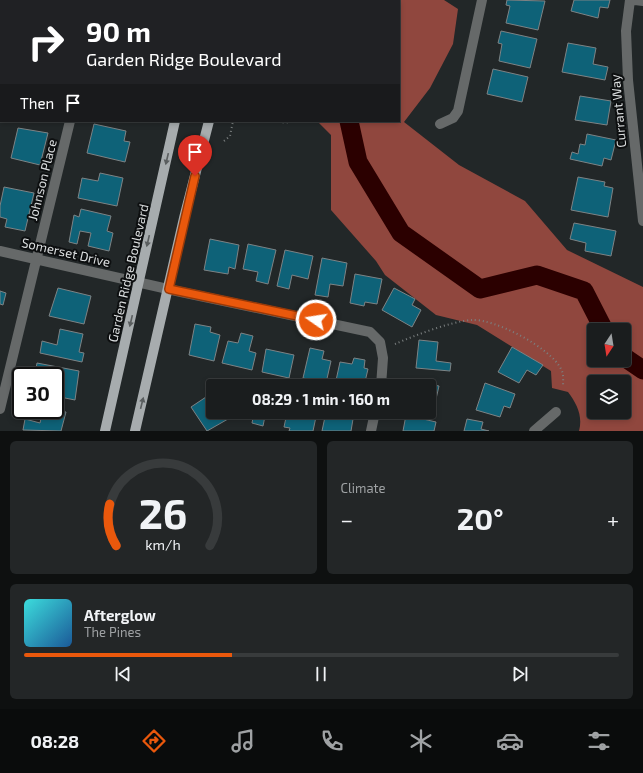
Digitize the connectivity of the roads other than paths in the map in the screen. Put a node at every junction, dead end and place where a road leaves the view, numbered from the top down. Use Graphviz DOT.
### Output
graph roads {
  1 [pos="482,0"];
  2 [pos="630,0"];
  3 [pos="636,0"];
  4 [pos="643,2"];
  5 [pos="70,122"];
  6 [pos="175,122"];
  7 [pos="209,122"];
  8 [pos="440,124"];
  9 [pos="643,221"];
  10 [pos="0,250"];
  11 [pos="36,259"];
  12 [pos="139,283"];
  13 [pos="169,289"];
  14 [pos="382,379"];
  15 [pos="0,409"];
  16 [pos="556,412"];
  17 [pos="374,419"];
  18 [pos="105,431"];
  19 [pos="135,431"];
  20 [pos="371,431"];
  21 [pos="534,431"];
  1 -- 8 [label="street"];
  2 -- 9 [label="street, Currant Way"];
  3 -- 4 [label="street"];
  5 -- 11 [label="street, Johnson Place"];
  6 -- 12 [label="main road, Garden Ridge Boulevard, one-way"];
  7 -- 13 [label="main road"];
  10 -- 11 [label="street, Somerset Drive"];
  11 -- 12 [label="street, Somerset Drive"];
  11 -- 15 [label="street, Johnson Place"];
  12 -- 13 [label="street, Somerset Drive"];
  12 -- 18 [label="main road, Garden Ridge Boulevard, one-way"];
  13 -- 14 [label="street, Somerset Drive"];
  19 -- 13 [label="main road, one-way"];
  16 -- 21 [label="street"];
  17 -- 20 [label="street"];
}
